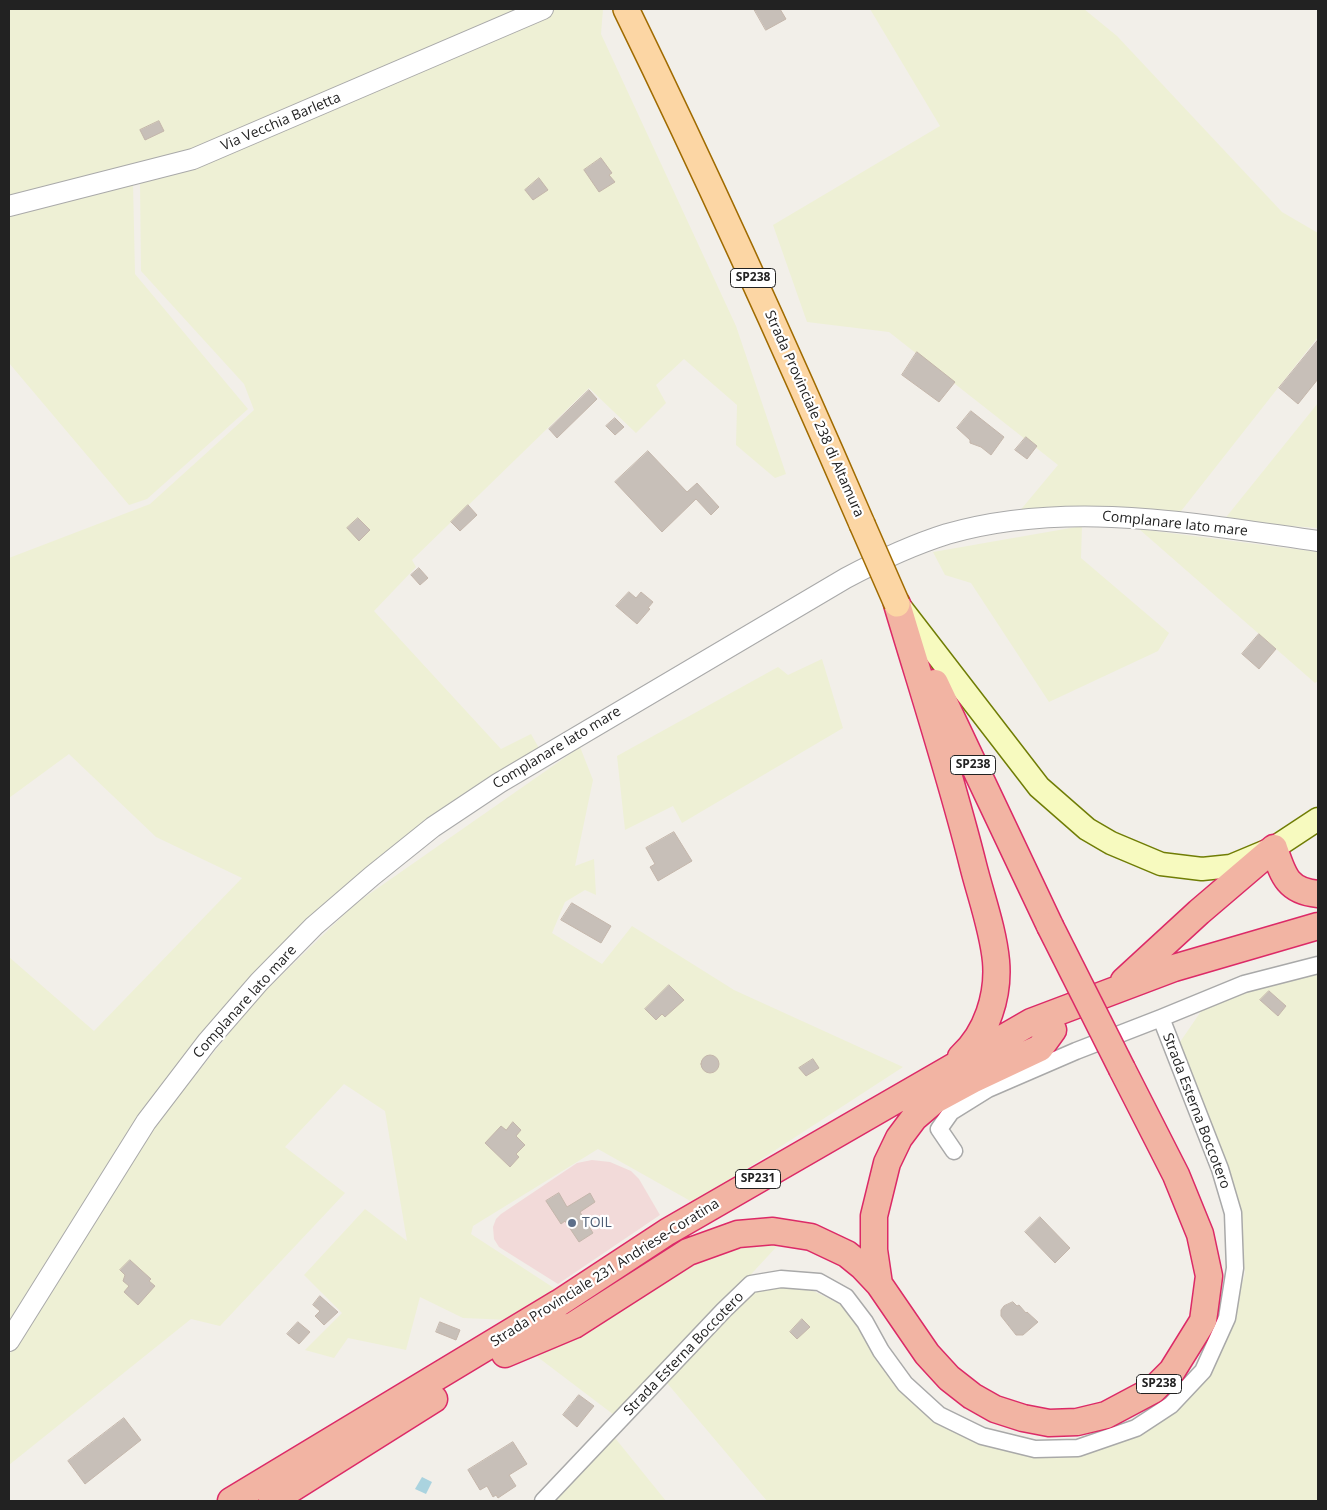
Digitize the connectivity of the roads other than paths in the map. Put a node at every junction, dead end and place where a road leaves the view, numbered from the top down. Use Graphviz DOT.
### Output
graph roads {
  1 [pos="543,9"];
  2 [pos="626,9"];
  3 [pos="9,206"];
  4 [pos="1318,541"];
  5 [pos="897,604"];
  6 [pos="1318,819"];
  7 [pos="1274,848"];
  8 [pos="1318,894"];
  9 [pos="1318,926"];
  10 [pos="1318,944"];
  11 [pos="1318,965"];
  12 [pos="1114,990"];
  13 [pos="1161,1018"];
  14 [pos="1053,1030"];
  15 [pos="897,1099"];
  16 [pos="954,1151"];
  17 [pos="879,1284"];
  18 [pos="9,1341"];
  19 [pos="505,1354"];
  20 [pos="231,1501"];
  21 [pos="272,1501"];
  22 [pos="543,1501"];
  1 -- 3 [label="street, Via Vecchia Barletta"];
  2 -- 5 [label="main road, Strada Provinciale 238 di Altamura / SP238, bridge"];
  4 -- 18 [label="street, Complanare lato mare"];
  5 -- 7 [label="main road"];
  5 -- 15 [label="highway"];
  5 -- 17 [label="highway, SP238, bridge"];
  6 -- 7 [label="main road"];
  7 -- 8 [label="highway"];
  7 -- 12 [label="highway"];
  9 -- 12 [label="highway, Strada Provinciale 231 Andriese-Coratina / SP231"];
  10 -- 14 [label="highway, Strada Provinciale 231 Andriese-Coratina / SP231"];
  11 -- 13 [label="street"];
  12 -- 15 [label="highway, Strada Provinciale 231 Andriese-Coratina / SP231"];
  13 -- 16 [label="street"];
  13 -- 22 [label="street, Strada Esterna Boccotero"];
  14 -- 17 [label="highway"];
  14 -- 19 [label="highway, Strada Provinciale 231 Andriese-Coratina / SP231"];
  15 -- 20 [label="highway, Strada Provinciale 231 Andriese-Coratina / SP231"];
  17 -- 19 [label="highway"];
  19 -- 21 [label="highway, Strada Provinciale 231 Andriese-Coratina / SP231"];
}
